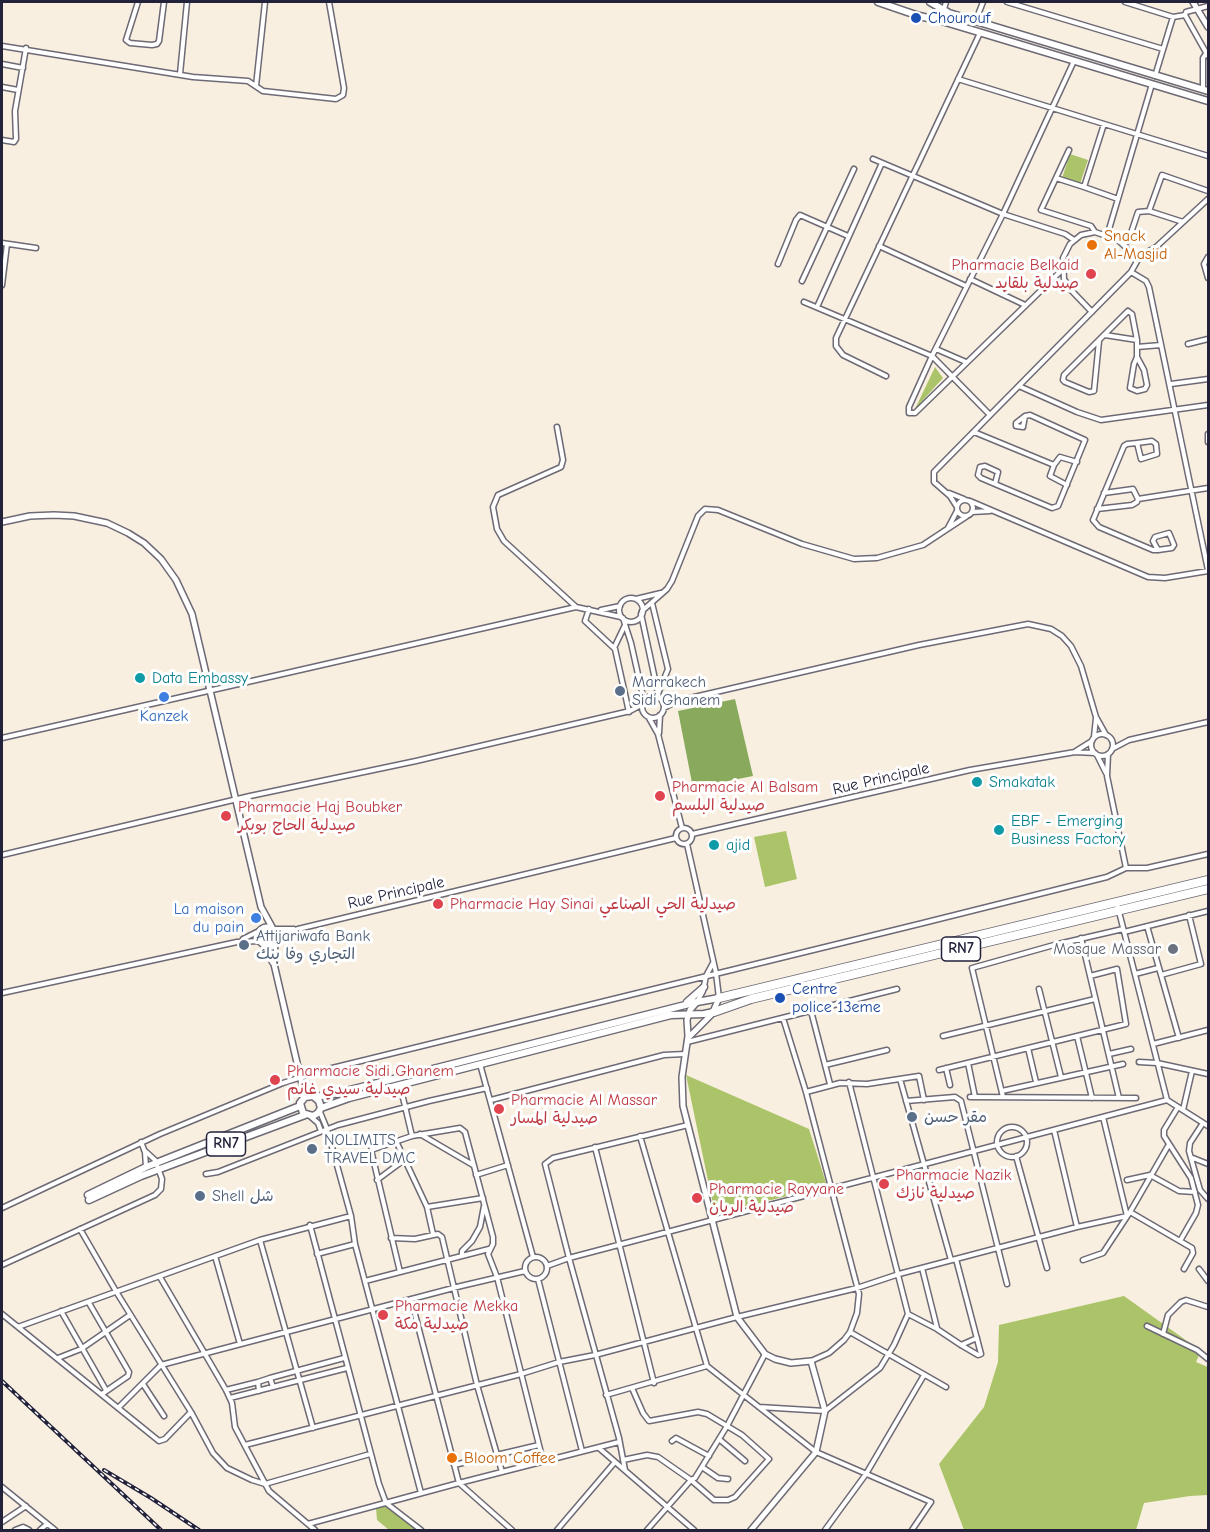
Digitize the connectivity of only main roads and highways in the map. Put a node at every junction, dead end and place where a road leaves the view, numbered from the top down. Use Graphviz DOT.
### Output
graph roads {
  1 [pos="878,2"];
  2 [pos="930,2"];
  3 [pos="887,3"];
  4 [pos="941,7"];
  5 [pos="934,20"];
  6 [pos="1206,90"];
  7 [pos="1209,101"];
  8 [pos="1209,880"];
  9 [pos="1209,889"];
  10 [pos="1118,907"];
  11 [pos="704,987"];
  12 [pos="719,998"];
  13 [pos="683,1005"];
  14 [pos="714,1012"];
  15 [pos="316,1097"];
  16 [pos="300,1106"];
  17 [pos="320,1110"];
  18 [pos="308,1116"];
  19 [pos="158,1166"];
  20 [pos="88,1197"];
  1 -- 3 [label="main road"];
  2 -- 4 [label="main road"];
  3 -- 5 [label="main road"];
  4 -- 5 [label="main road"];
  4 -- 6 [label="main road"];
  5 -- 7 [label="main road"];
  8 -- 10 [label="highway, RN7"];
  9 -- 10 [label="highway, RN7"];
  10 -- 12 [label="highway, RN7"];
  10 -- 14 [label="highway, RN7"];
  11 -- 13 [label="main road"];
  12 -- 13 [label="main road, RN7"];
  13 -- 15 [label="main road, RN7"];
  14 -- 17 [label="main road, RN7"];
  15 -- 16 [label="main road, RN7"];
  15 -- 17 [label="main road"];
  16 -- 18 [label="main road"];
  16 -- 19 [label="main road, RN7"];
  17 -- 18 [label="main road, RN7"];
  18 -- 19 [label="main road, RN7"];
  19 -- 20 [label="main road, RN7"];
}
